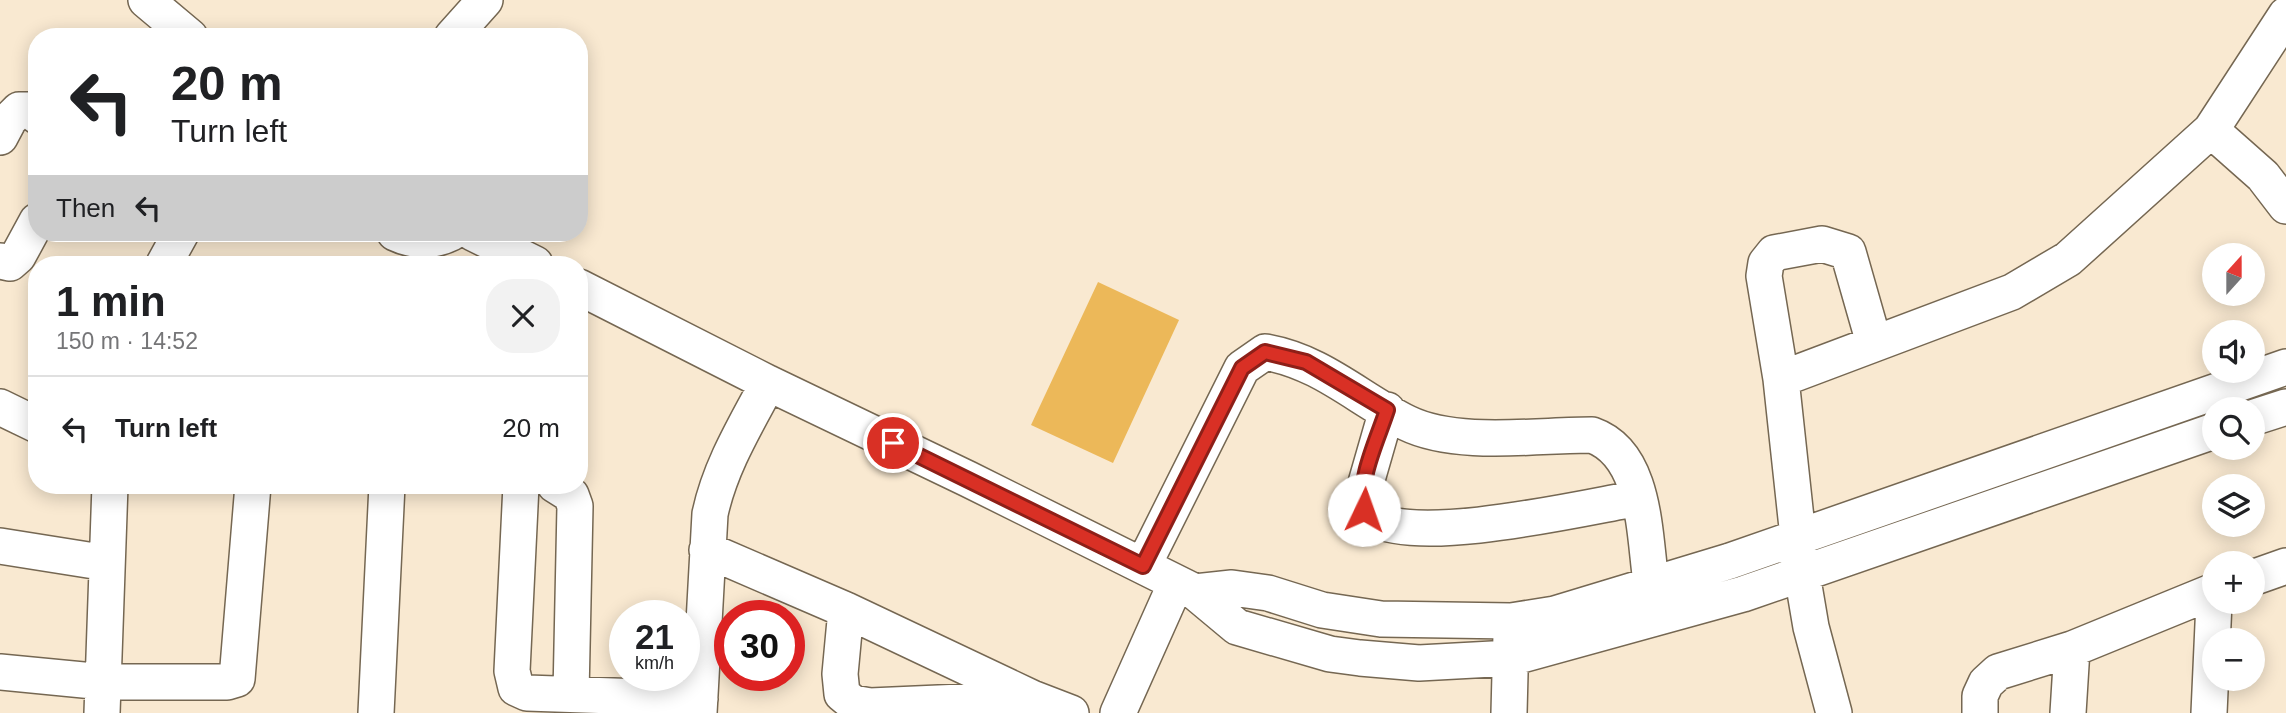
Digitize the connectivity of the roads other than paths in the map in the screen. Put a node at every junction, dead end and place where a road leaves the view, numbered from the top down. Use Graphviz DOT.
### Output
graph roads {
  1 [pos="146,0"];
  2 [pos="485,0"];
  3 [pos="2286,15"];
  4 [pos="179,28"];
  5 [pos="460,28"];
  6 [pos="28,110"];
  7 [pos="2211,130"];
  8 [pos="0,137"];
  9 [pos="2286,206"];
  10 [pos="28,238"];
  11 [pos="492,242"];
  12 [pos="519,256"];
  13 [pos="0,261"];
  14 [pos="588,292"];
  15 [pos="1874,343"];
  16 [pos="2286,367"];
  17 [pos="1781,379"];
  18 [pos="768,383"];
  19 [pos="0,407"];
  20 [pos="2286,407"];
  21 [pos="1387,410"];
  22 [pos="2265,414"];
  23 [pos="28,421"];
  24 [pos="2202,435"];
  25 [pos="110,494"];
  26 [pos="252,494"];
  27 [pos="387,494"];
  28 [pos="521,494"];
  29 [pos="569,494"];
  30 [pos="1639,498"];
  31 [pos="1799,537"];
  32 [pos="0,546"];
  33 [pos="707,550"];
  34 [pos="107,563"];
  35 [pos="1143,566"];
  36 [pos="2286,566"];
  37 [pos="2265,573"];
  38 [pos="1802,574"];
  39 [pos="1651,582"];
  40 [pos="1185,588"];
  41 [pos="2202,596"];
  42 [pos="846,610"];
  43 [pos="2213,614"];
  44 [pos="1511,621"];
  45 [pos="2072,649"];
  46 [pos="1511,658"];
  47 [pos="0,672"];
  48 [pos="570,694"];
  49 [pos="103,697"];
  50 [pos="1032,698"];
  51 [pos="699,706"];
  52 [pos="376,713"];
  53 [pos="1071,713"];
  54 [pos="1118,713"];
  55 [pos="1509,713"];
  56 [pos="1834,713"];
  57 [pos="1980,713"];
  58 [pos="2068,713"];
  59 [pos="2209,713"];
  1 -- 4 [label="street"];
  2 -- 5 [label="street"];
  3 -- 7 [label="street"];
  6 -- 8 [label="street"];
  7 -- 9 [label="street"];
  7 -- 15 [label="street"];
  10 -- 13 [label="street"];
  11 -- 12 [label="street"];
  14 -- 18 [label="street"];
  15 -- 17 [label="street"];
  15 -- 17 [label="street"];
  16 -- 31 [label="street"];
  17 -- 31 [label="street"];
  18 -- 33 [label="street"];
  18 -- 35 [label="street"];
  19 -- 23 [label="street"];
  20 -- 22 [label="street"];
  21 -- 30 [label="street"];
  21 -- 30 [label="street"];
  21 -- 35 [label="street"];
  24 -- 38 [label="street"];
  25 -- 34 [label="street"];
  26 -- 49 [label="street"];
  27 -- 52 [label="street"];
  28 -- 48 [label="street"];
  29 -- 48 [label="street"];
  30 -- 39 [label="street"];
  31 -- 38 [label="street"];
  31 -- 39 [label="street"];
  32 -- 34 [label="street"];
  33 -- 42 [label="street"];
  33 -- 51 [label="street"];
  34 -- 49 [label="street"];
  35 -- 40 [label="street"];
  36 -- 37 [label="street"];
  38 -- 46 [label="street"];
  38 -- 56 [label="street"];
  39 -- 44 [label="street"];
  40 -- 44 [label="street"];
  40 -- 46 [label="street"];
  40 -- 54 [label="street"];
  41 -- 45 [label="street"];
  42 -- 50 [label="street"];
  42 -- 50 [label="street"];
  43 -- 59 [label="street"];
  44 -- 46 [label="street"];
  45 -- 57 [label="street"];
  45 -- 58 [label="street"];
  46 -- 55 [label="street"];
  47 -- 49 [label="street"];
  48 -- 51 [label="street"];
  50 -- 53 [label="street"];
}
